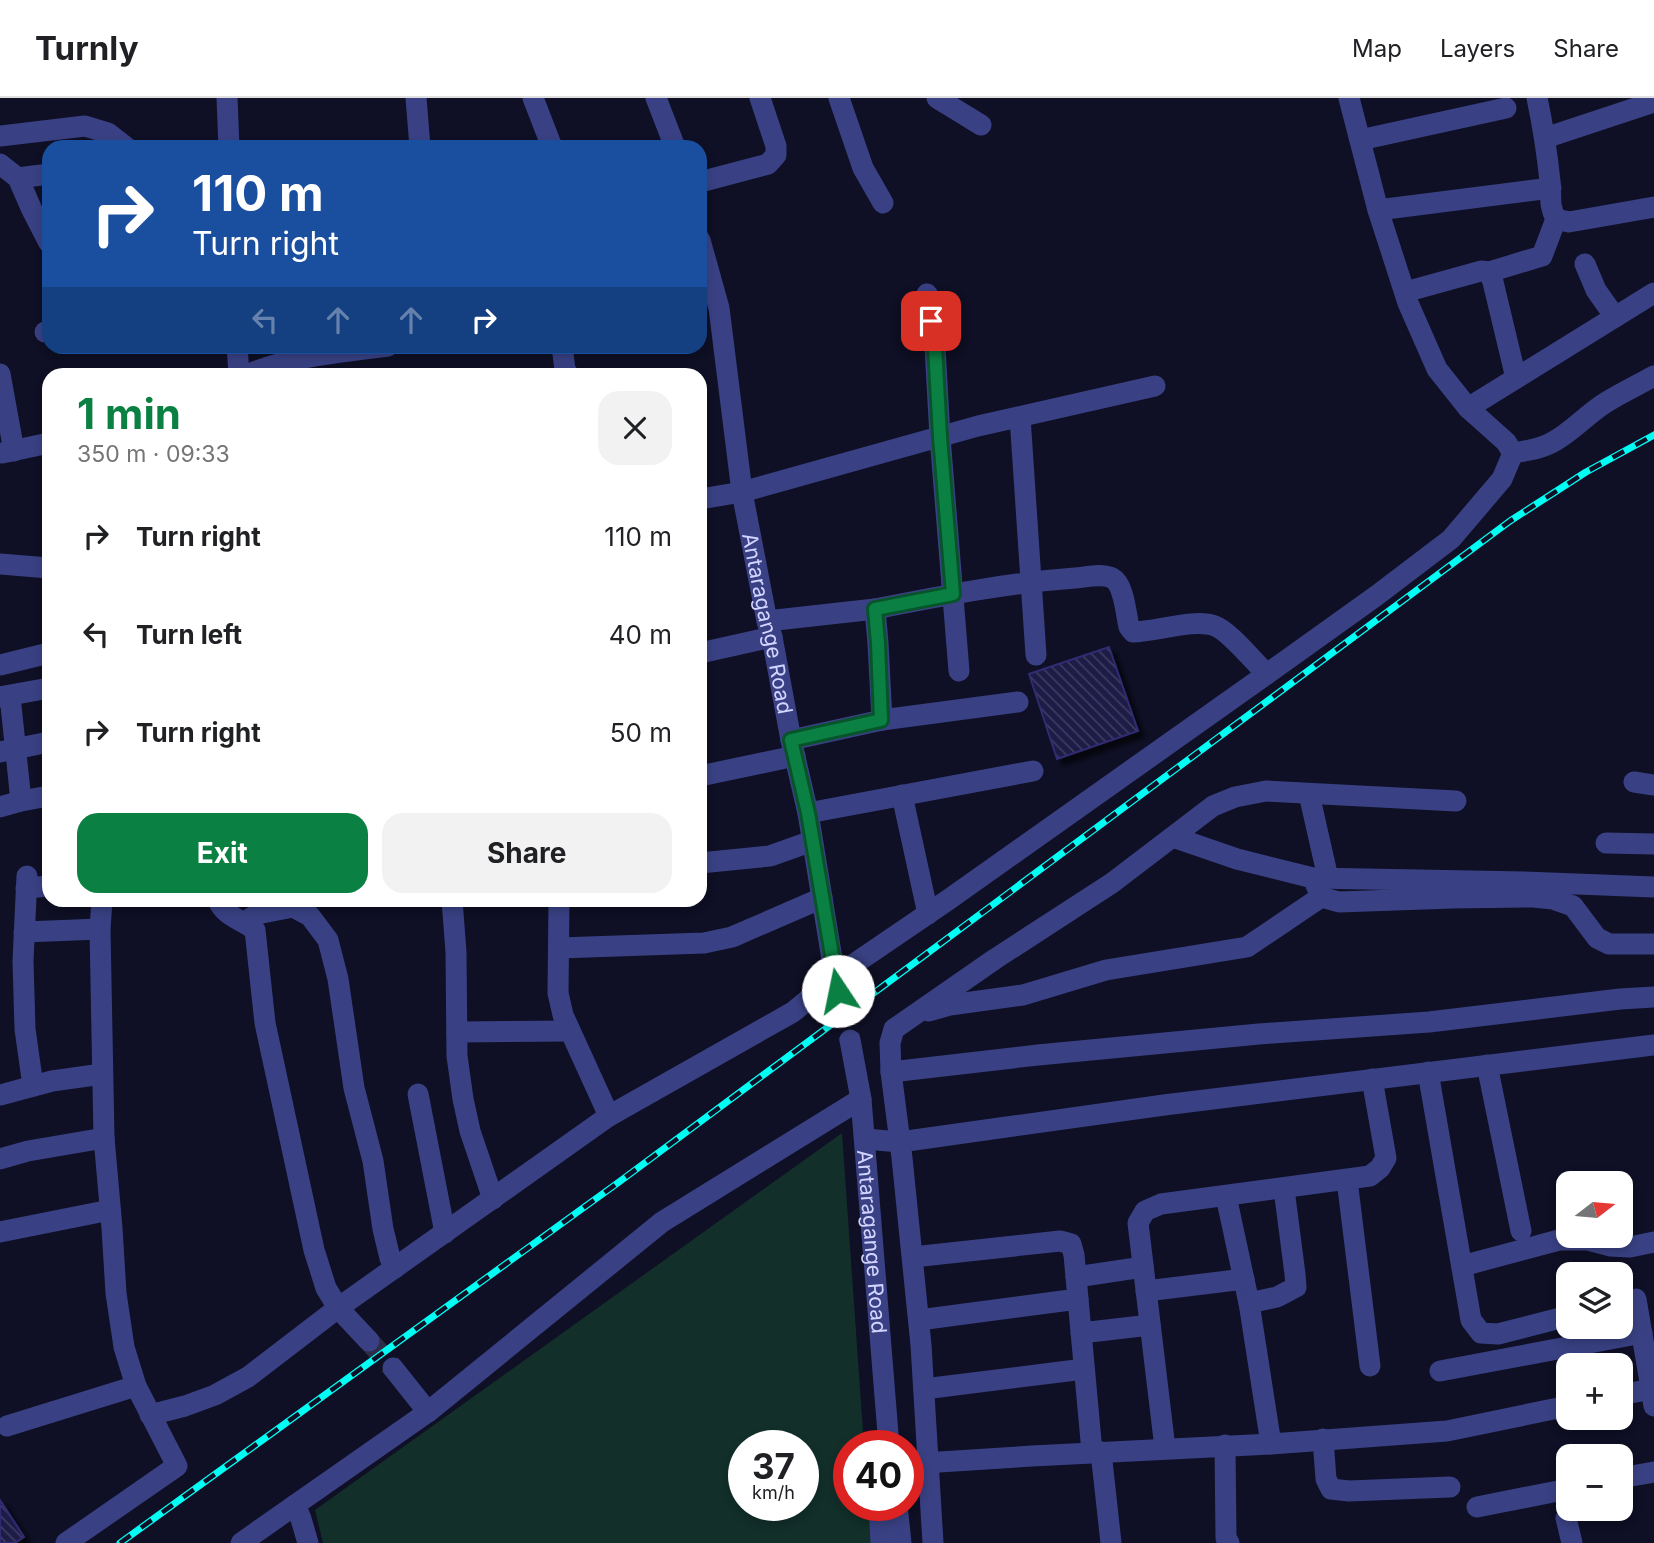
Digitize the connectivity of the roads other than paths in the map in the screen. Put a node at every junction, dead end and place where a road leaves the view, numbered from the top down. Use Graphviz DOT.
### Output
graph roads {
  1 [pos="228,98"];
  2 [pos="416,98"];
  3 [pos="533,98"];
  4 [pos="656,98"];
  5 [pos="760,98"];
  6 [pos="839,98"];
  7 [pos="937,98"];
  8 [pos="1349,98"];
  9 [pos="1537,98"];
  10 [pos="1654,102"];
  11 [pos="1506,108"];
  12 [pos="981,125"];
  13 [pos="0,136"];
  14 [pos="1545,138"];
  15 [pos="117,140"];
  16 [pos="229,140"];
  17 [pos="419,140"];
  18 [pos="549,140"];
  19 [pos="672,140"];
  20 [pos="1360,140"];
  21 [pos="0,163"];
  22 [pos="42,175"];
  23 [pos="18,178"];
  24 [pos="707,180"];
  25 [pos="1551,188"];
  26 [pos="883,203"];
  27 [pos="1654,207"];
  28 [pos="1378,210"];
  29 [pos="1556,219"];
  30 [pos="42,229"];
  31 [pos="1585,264"];
  32 [pos="1489,272"];
  33 [pos="1405,292"];
  34 [pos="1654,293"];
  35 [pos="927,294"];
  36 [pos="709,309"];
  37 [pos="1615,317"];
  38 [pos="333,354"];
  39 [pos="265,368"];
  40 [pos="0,374"];
  41 [pos="1654,376"];
  42 [pos="1516,378"];
  43 [pos="1155,386"];
  44 [pos="1468,408"];
  45 [pos="1020,417"];
  46 [pos="940,437"];
  47 [pos="42,444"];
  48 [pos="7,452"];
  49 [pos="1513,453"];
  50 [pos="743,492"];
  51 [pos="707,498"];
  52 [pos="0,564"];
  53 [pos="42,567"];
  54 [pos="1031,581"];
  55 [pos="953,594"];
  56 [pos="875,609"];
  57 [pos="769,629"];
  58 [pos="707,651"];
  59 [pos="42,655"];
  60 [pos="1036,655"];
  61 [pos="0,665"];
  62 [pos="959,671"];
  63 [pos="1267,674"];
  64 [pos="42,689"];
  65 [pos="5,696"];
  66 [pos="1018,702"];
  67 [pos="881,720"];
  68 [pos="42,743"];
  69 [pos="793,748"];
  70 [pos="8,750"];
  71 [pos="1033,771"];
  72 [pos="707,774"];
  73 [pos="1309,793"];
  74 [pos="902,795"];
  75 [pos="42,797"];
  76 [pos="21,801"];
  77 [pos="1456,801"];
  78 [pos="0,807"];
  79 [pos="808,813"];
  80 [pos="1173,837"];
  81 [pos="812,841"];
  82 [pos="1606,843"];
  83 [pos="1654,844"];
  84 [pos="707,862"];
  85 [pos="1320,884"];
  86 [pos="42,885"];
  87 [pos="1654,887"];
  88 [pos="822,898"];
  89 [pos="102,907"];
  90 [pos="221,907"];
  91 [pos="280,907"];
  92 [pos="298,907"];
  93 [pos="453,907"];
  94 [pos="559,907"];
  95 [pos="928,914"];
  96 [pos="245,922"];
  97 [pos="100,929"];
  98 [pos="24,932"];
  99 [pos="1654,944"];
  100 [pos="559,948"];
  101 [pos="835,977"];
  102 [pos="1654,997"];
  103 [pos="841,1005"];
  104 [pos="914,1015"];
  105 [pos="570,1031"];
  106 [pos="457,1032"];
  107 [pos="850,1040"];
  108 [pos="1654,1045"];
  109 [pos="1487,1065"];
  110 [pos="891,1072"];
  111 [pos="1427,1072"];
  112 [pos="102,1074"];
  113 [pos="1371,1079"];
  114 [pos="33,1087"];
  115 [pos="418,1094"];
  116 [pos="0,1095"];
  117 [pos="862,1099"];
  118 [pos="609,1116"];
  119 [pos="103,1138"];
  120 [pos="865,1139"];
  121 [pos="900,1142"];
  122 [pos="0,1159"];
  123 [pos="1347,1180"];
  124 [pos="1284,1189"];
  125 [pos="1226,1196"];
  126 [pos="493,1199"];
  127 [pos="110,1210"];
  128 [pos="1521,1231"];
  129 [pos="0,1232"];
  130 [pos="444,1233"];
  131 [pos="1654,1242"];
  132 [pos="913,1257"];
  133 [pos="1143,1266"];
  134 [pos="1462,1266"];
  135 [pos="395,1268"];
  136 [pos="1076,1277"];
  137 [pos="1244,1279"];
  138 [pos="1146,1291"];
  139 [pos="1078,1299"];
  140 [pos="1637,1299"];
  141 [pos="1249,1303"];
  142 [pos="338,1308"];
  143 [pos="1556,1319"];
  144 [pos="919,1320"];
  145 [pos="1150,1325"];
  146 [pos="1081,1333"];
  147 [pos="1642,1333"];
  148 [pos="369,1340"];
  149 [pos="1370,1366"];
  150 [pos="393,1368"];
  151 [pos="1084,1369"];
  152 [pos="1440,1371"];
  153 [pos="136,1386"];
  154 [pos="924,1389"];
  155 [pos="1633,1396"];
  156 [pos="1653,1397"];
  157 [pos="1556,1408"];
  158 [pos="428,1412"];
  159 [pos="150,1415"];
  160 [pos="7,1426"];
  161 [pos="888,1430"];
  162 [pos="921,1430"];
  163 [pos="1322,1439"];
  164 [pos="1271,1444"];
  165 [pos="1226,1445"];
  166 [pos="1165,1448"];
  167 [pos="1097,1452"];
  168 [pos="924,1463"];
  169 [pos="1654,1472"];
  170 [pos="1633,1476"];
  171 [pos="1450,1487"];
  172 [pos="1556,1491"];
  173 [pos="924,1495"];
  174 [pos="295,1505"];
  175 [pos="1477,1507"];
  176 [pos="879,1521"];
  177 [pos="899,1521"];
  178 [pos="1567,1521"];
  179 [pos="66,1543"];
  180 [pos="241,1543"];
  181 [pos="308,1543"];
  182 [pos="881,1543"];
  183 [pos="901,1543"];
  184 [pos="933,1543"];
  185 [pos="1111,1543"];
  186 [pos="1229,1543"];
  187 [pos="1572,1543"];
  1 -- 16 [label="street"];
  2 -- 17 [label="street"];
  3 -- 18 [label="street"];
  4 -- 19 [label="street"];
  5 -- 24 [label="street"];
  6 -- 26 [label="street"];
  7 -- 12 [label="street"];
  8 -- 20 [label="street"];
  9 -- 14 [label="street"];
  10 -- 14 [label="street"];
  11 -- 20 [label="street"];
  13 -- 15 [label="street"];
  14 -- 25 [label="street"];
  20 -- 28 [label="street"];
  21 -- 23 [label="street"];
  22 -- 23 [label="street"];
  23 -- 30 [label="street"];
  25 -- 28 [label="street"];
  25 -- 29 [label="street"];
  27 -- 29 [label="street"];
  28 -- 33 [label="street"];
  29 -- 32 [label="street"];
  31 -- 37 [label="street"];
  32 -- 33 [label="street"];
  32 -- 42 [label="street"];
  33 -- 44 [label="street"];
  34 -- 37 [label="street"];
  35 -- 46 [label="street"];
  36 -- 50 [label="street, Antaragange Road"];
  37 -- 42 [label="street"];
  38 -- 39 [label="street"];
  40 -- 48 [label="street"];
  41 -- 49 [label="street"];
  42 -- 44 [label="street"];
  43 -- 45 [label="street"];
  44 -- 49 [label="street"];
  45 -- 46 [label="street"];
  45 -- 54 [label="street"];
  46 -- 50 [label="street"];
  46 -- 55 [label="street"];
  47 -- 48 [label="street"];
  49 -- 63 [label="street"];
  50 -- 51 [label="street"];
  50 -- 57 [label="street, Antaragange Road"];
  52 -- 53 [label="street"];
  54 -- 55 [label="street"];
  54 -- 60 [label="street"];
  54 -- 63 [label="street"];
  55 -- 56 [label="street"];
  55 -- 62 [label="street"];
  56 -- 57 [label="street"];
  56 -- 67 [label="street"];
  57 -- 58 [label="street"];
  57 -- 69 [label="street, Antaragange Road"];
  59 -- 61 [label="street"];
  63 -- 95 [label="street"];
  64 -- 65 [label="street"];
  65 -- 70 [label="street"];
  66 -- 67 [label="street"];
  67 -- 69 [label="street"];
  68 -- 70 [label="street"];
  69 -- 72 [label="street"];
  69 -- 79 [label="street, Antaragange Road"];
  70 -- 76 [label="street"];
  71 -- 74 [label="street"];
  73 -- 77 [label="street"];
  73 -- 80 [label="street"];
  73 -- 85 [label="street"];
  74 -- 79 [label="street"];
  74 -- 95 [label="street"];
  75 -- 76 [label="street"];
  76 -- 78 [label="street"];
  79 -- 81 [label="street, Antaragange Road"];
  80 -- 85 [label="street"];
  80 -- 104 [label="street"];
  81 -- 84 [label="street"];
  81 -- 88 [label="street, Antaragange Road"];
  82 -- 83 [label="street"];
  85 -- 87 [label="street"];
  85 -- 99 [label="street"];
  85 -- 104 [label="street"];
  86 -- 98 [label="street"];
  88 -- 100 [label="street"];
  88 -- 101 [label="street, Antaragange Road"];
  89 -- 97 [label="street"];
  90 -- 96 [label="street"];
  91 -- 96 [label="street"];
  92 -- 135 [label="street"];
  93 -- 106 [label="street"];
  94 -- 100 [label="street"];
  95 -- 101 [label="street"];
  96 -- 142 [label="street"];
  97 -- 98 [label="street"];
  97 -- 112 [label="street"];
  98 -- 114 [label="street"];
  100 -- 105 [label="street"];
  101 -- 103 [label="street, Antaragange Road"];
  101 -- 118 [label="street"];
  102 -- 110 [label="street"];
  104 -- 110 [label="street"];
  105 -- 106 [label="street"];
  105 -- 118 [label="street"];
  106 -- 126 [label="street"];
  107 -- 117 [label="street, Antaragange Road"];
  108 -- 109 [label="street"];
  109 -- 111 [label="street"];
  109 -- 128 [label="street"];
  110 -- 121 [label="street"];
  111 -- 113 [label="street"];
  111 -- 134 [label="street"];
  112 -- 114 [label="street"];
  112 -- 119 [label="street"];
  113 -- 121 [label="street"];
  113 -- 123 [label="street"];
  114 -- 116 [label="street"];
  115 -- 130 [label="street"];
  117 -- 120 [label="street, Antaragange Road"];
  117 -- 158 [label="street"];
  118 -- 126 [label="street"];
  119 -- 122 [label="street"];
  119 -- 127 [label="street"];
  120 -- 121 [label="street"];
  120 -- 161 [label="street, Antaragange Road"];
  121 -- 132 [label="street"];
  123 -- 124 [label="street"];
  123 -- 149 [label="street"];
  124 -- 125 [label="street"];
  124 -- 141 [label="street"];
  125 -- 133 [label="street"];
  125 -- 137 [label="street"];
  126 -- 130 [label="street"];
  127 -- 129 [label="street"];
  127 -- 153 [label="street"];
  130 -- 135 [label="street"];
  131 -- 134 [label="street"];
  132 -- 136 [label="street"];
  132 -- 144 [label="street"];
  133 -- 136 [label="street"];
  133 -- 138 [label="street"];
  134 -- 143 [label="street"];
  135 -- 142 [label="street"];
  136 -- 139 [label="street"];
  137 -- 138 [label="street"];
  137 -- 141 [label="street"];
  138 -- 145 [label="street"];
  139 -- 144 [label="street"];
  139 -- 146 [label="street"];
  140 -- 147 [label="street"];
  141 -- 164 [label="street"];
  142 -- 148 [label="street"];
  142 -- 159 [label="street"];
  144 -- 154 [label="street"];
  145 -- 146 [label="street"];
  145 -- 166 [label="street"];
  146 -- 151 [label="street"];
  147 -- 152 [label="street"];
  147 -- 156 [label="street"];
  150 -- 158 [label="street"];
  151 -- 154 [label="street"];
  151 -- 167 [label="street"];
  153 -- 159 [label="street"];
  153 -- 160 [label="street"];
  154 -- 162 [label="street"];
  155 -- 156 [label="street"];
  157 -- 163 [label="street"];
  158 -- 174 [label="street"];
  159 -- 179 [label="street"];
  163 -- 164 [label="street"];
  163 -- 171 [label="street"];
  164 -- 165 [label="street"];
  165 -- 166 [label="street"];
  165 -- 186 [label="street"];
  166 -- 167 [label="street"];
  167 -- 168 [label="street"];
  167 -- 185 [label="street"];
  169 -- 170 [label="street"];
  172 -- 175 [label="street"];
  173 -- 184 [label="street"];
  174 -- 180 [label="street"];
  174 -- 181 [label="street"];
  176 -- 182 [label="street"];
  177 -- 183 [label="street"];
  178 -- 187 [label="street"];
}
